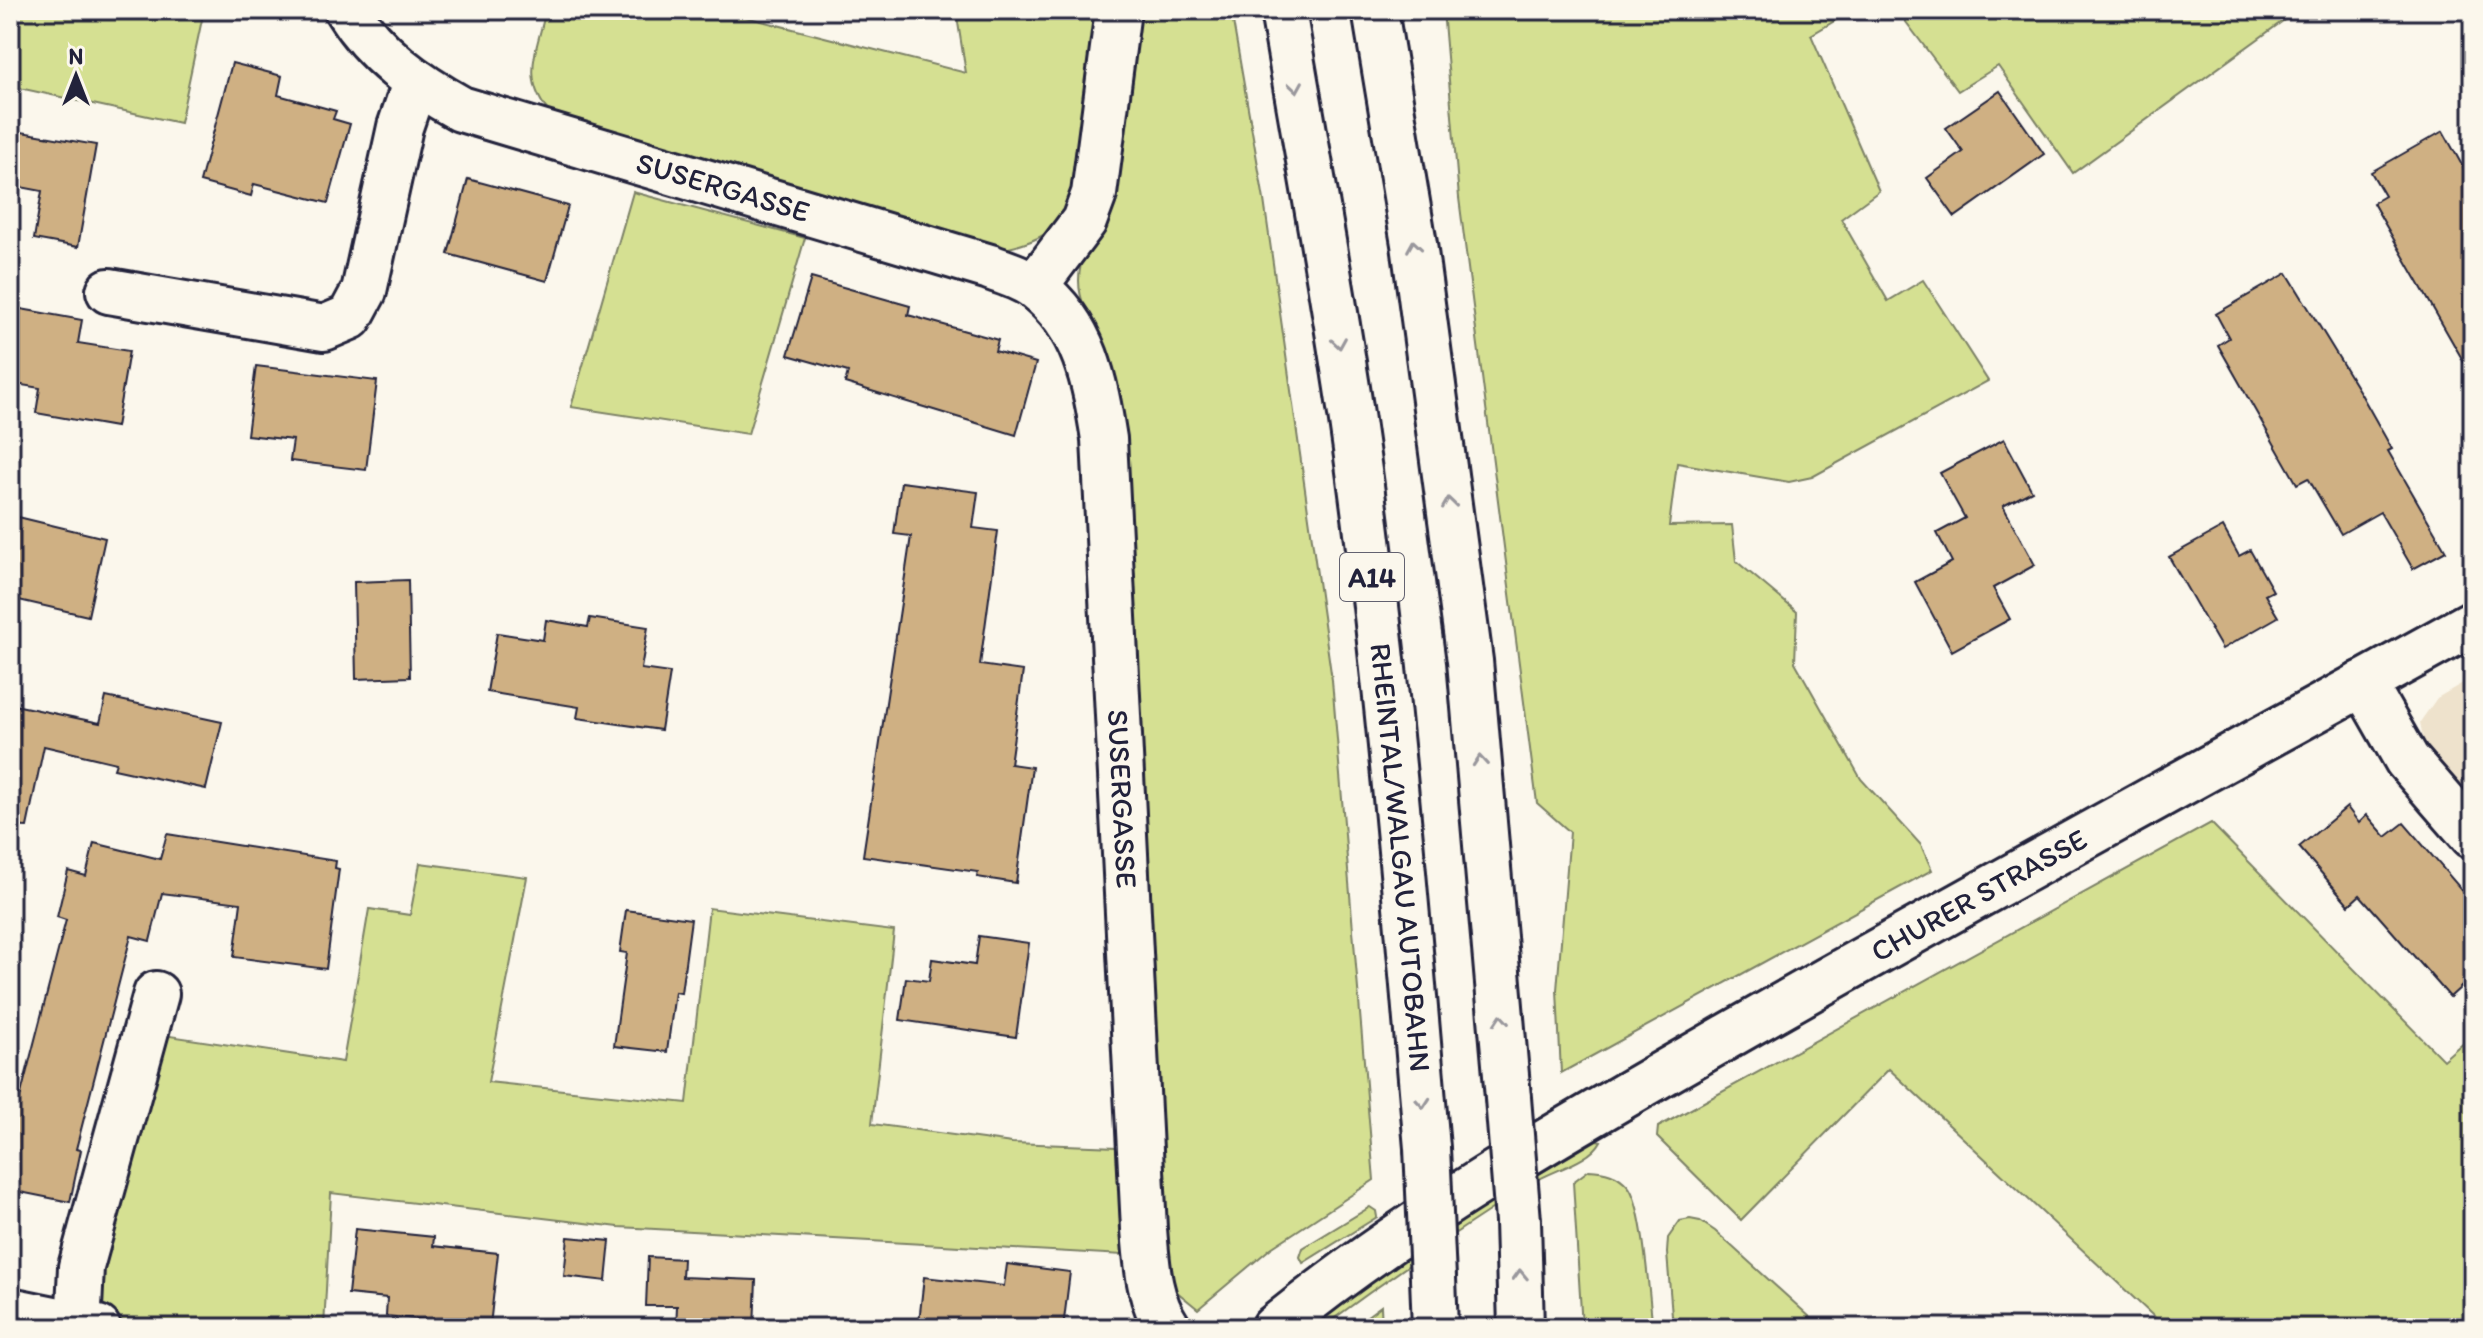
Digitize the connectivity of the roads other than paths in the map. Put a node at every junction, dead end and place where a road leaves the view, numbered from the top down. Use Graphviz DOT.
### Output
graph roads {
  1 [pos="347,10"];
  2 [pos="1118,10"];
  3 [pos="1283,10"];
  4 [pos="1375,10"];
  5 [pos="415,83"];
  6 [pos="1035,286"];
  7 [pos="109,291"];
  8 [pos="2473,623"];
  9 [pos="2363,683"];
  10 [pos="2473,836"];
  11 [pos="156,994"];
  12 [pos="10,1310"];
  13 [pos="85,1326"];
  14 [pos="1168,1328"];
  15 [pos="1274,1328"];
  16 [pos="1435,1328"];
  17 [pos="1521,1328"];
  1 -- 5 [label="main road, SUSERGASSE"];
  2 -- 6 [label="main road"];
  3 -- 16 [label="main road, RHEINTAL/WALGAU AUTOBAHN / A14, one-way, bridge"];
  17 -- 4 [label="main road, one-way, bridge"];
  5 -- 6 [label="main road, SUSERGASSE"];
  5 -- 7 [label="main road"];
  6 -- 14 [label="main road, SUSERGASSE"];
  8 -- 9 [label="main road, CHURER STRASSE"];
  9 -- 10 [label="main road"];
  9 -- 15 [label="main road, CHURER STRASSE"];
  11 -- 13 [label="main road"];
  12 -- 13 [label="main road"];
}
